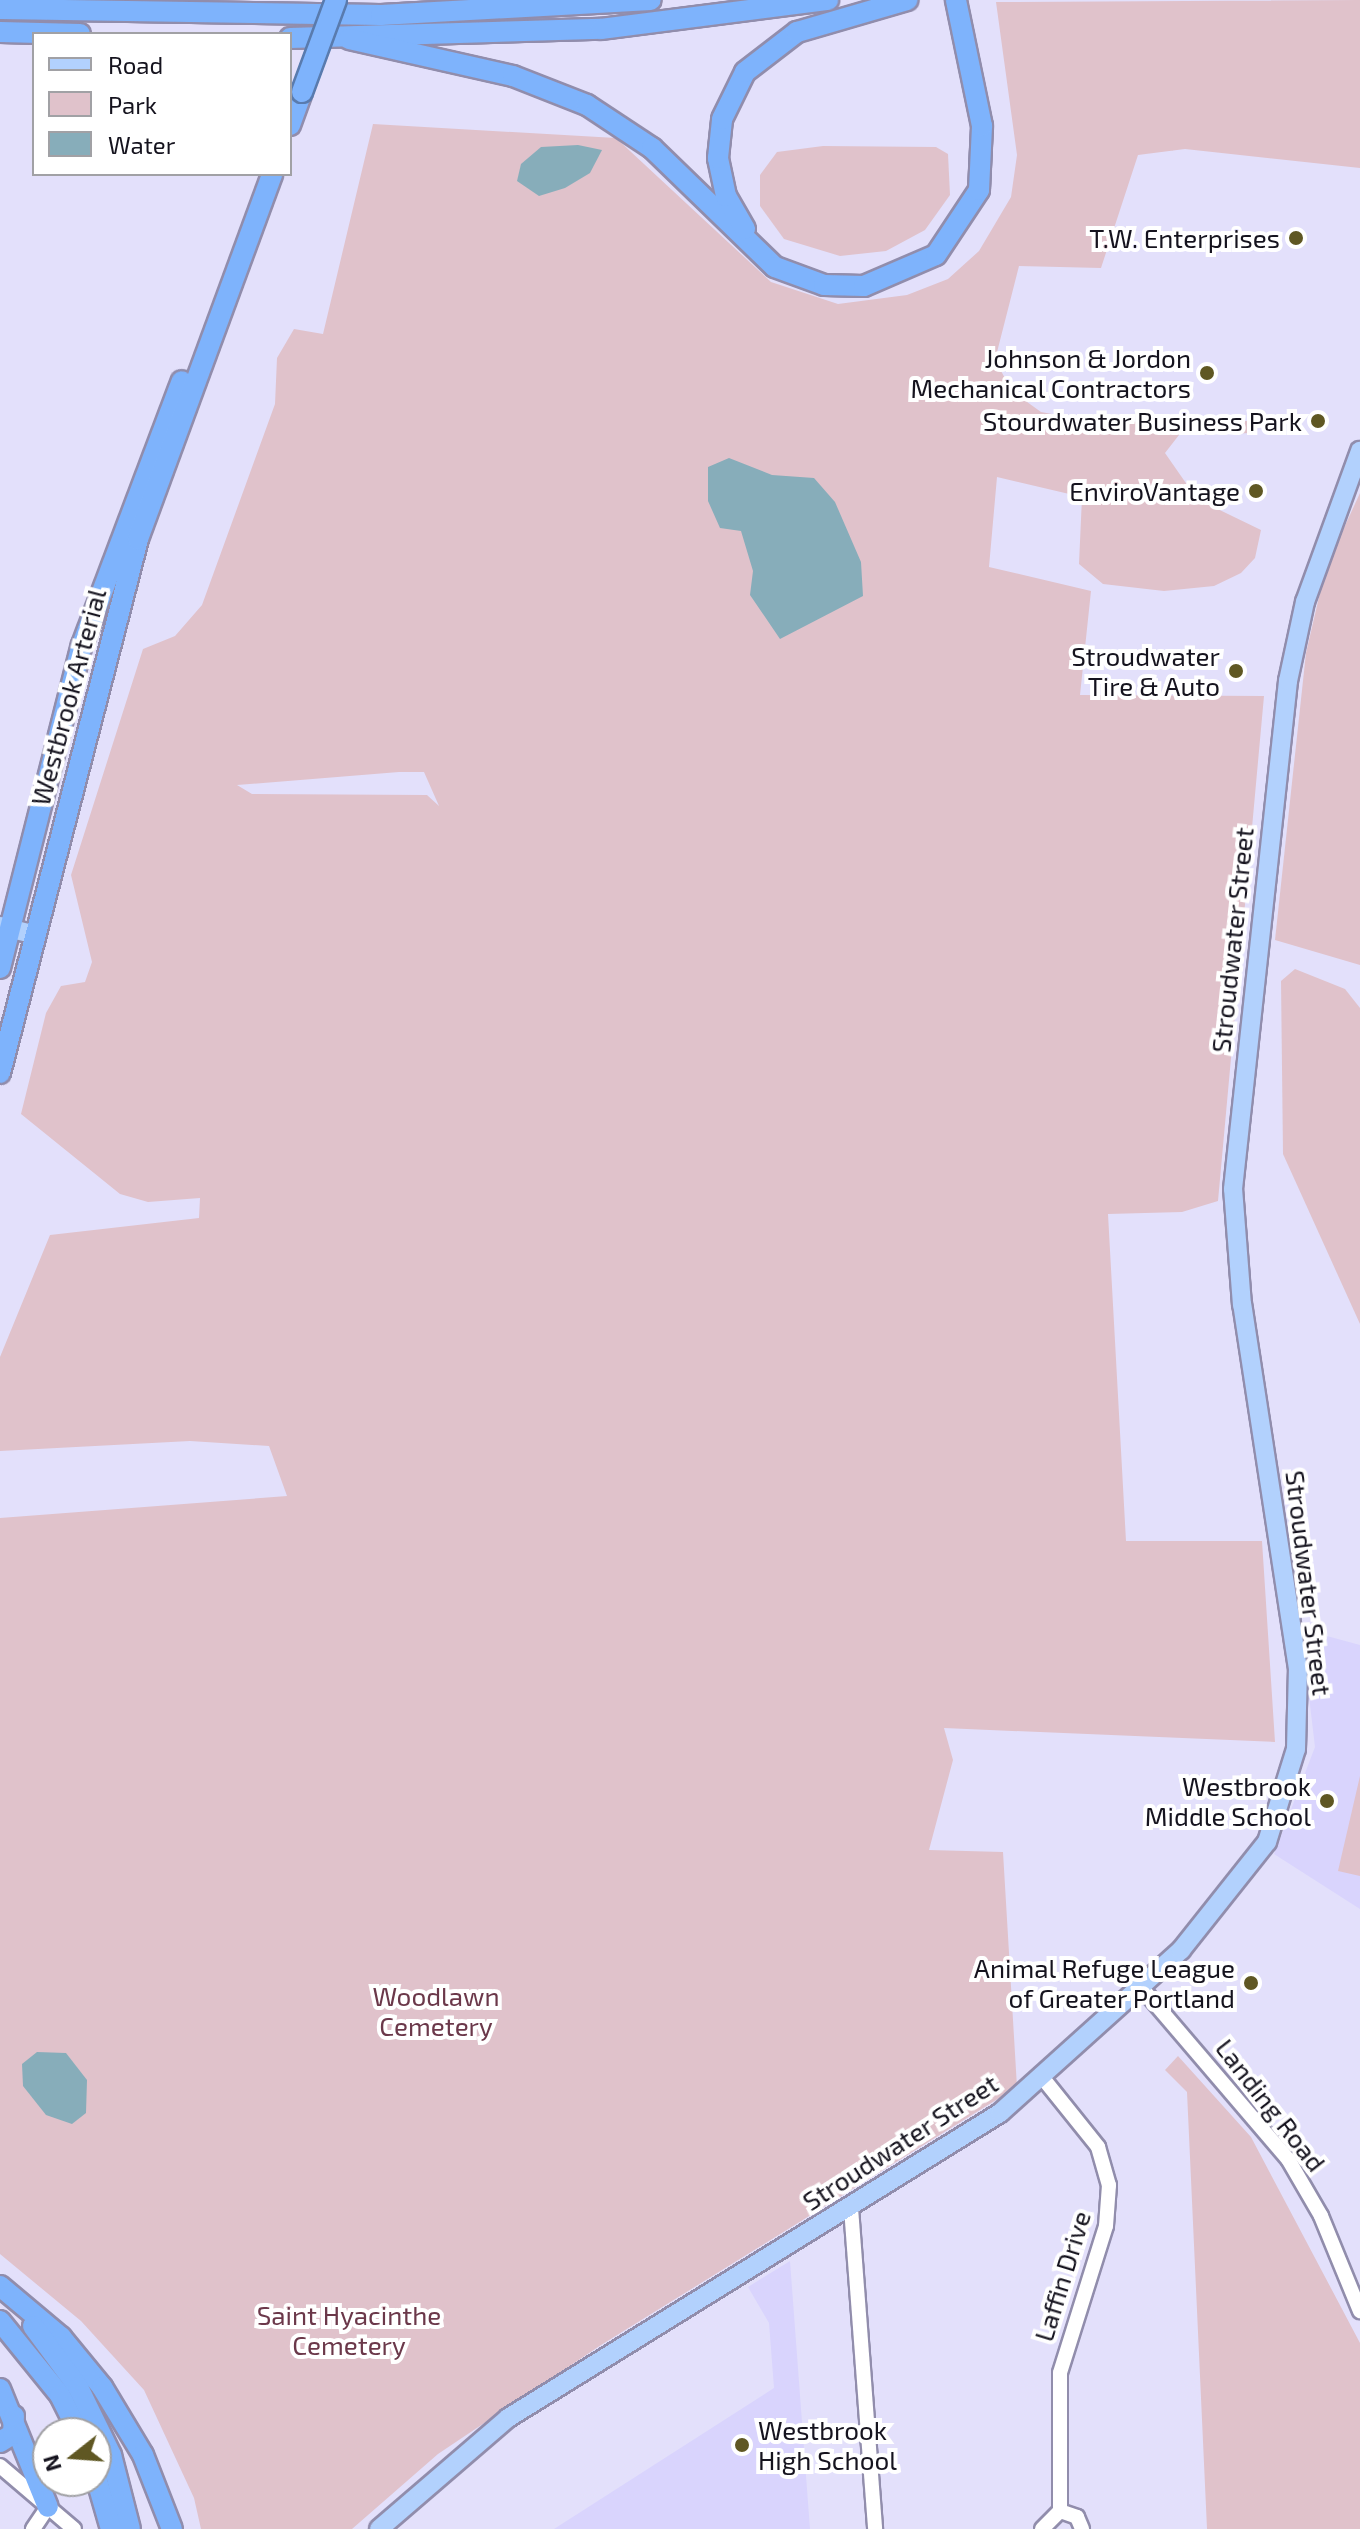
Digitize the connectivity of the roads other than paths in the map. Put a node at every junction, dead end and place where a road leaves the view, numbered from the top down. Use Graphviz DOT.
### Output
graph roads {
  1 [pos="336,0"];
  2 [pos="565,0"];
  3 [pos="651,0"];
  4 [pos="828,0"];
  5 [pos="907,0"];
  6 [pos="947,0"];
  7 [pos="956,0"];
  8 [pos="0,9"];
  9 [pos="489,11"];
  10 [pos="0,32"];
  11 [pos="32,33"];
  12 [pos="292,38"];
  13 [pos="349,39"];
  14 [pos="966,69"];
  15 [pos="292,120"];
  16 [pos="271,176"];
  17 [pos="209,341"];
  18 [pos="1360,451"];
  19 [pos="6,927"];
  20 [pos="33,934"];
  21 [pos="0,968"];
  22 [pos="0,1073"];
  23 [pos="1141,1987"];
  24 [pos="1042,2077"];
  25 [pos="851,2208"];
  26 [pos="0,2289"];
  27 [pos="1360,2311"];
  28 [pos="0,2321"];
  29 [pos="0,2389"];
  30 [pos="14,2416"];
  31 [pos="71,2417"];
  32 [pos="0,2442"];
  33 [pos="0,2466"];
  34 [pos="102,2497"];
  35 [pos="48,2507"];
  36 [pos="1060,2511"];
  37 [pos="33,2529"];
  38 [pos="74,2529"];
  39 [pos="111,2529"];
  40 [pos="130,2529"];
  41 [pos="172,2529"];
  42 [pos="379,2529"];
  43 [pos="875,2529"];
  44 [pos="1042,2529"];
  45 [pos="1082,2529"];
  1 -- 15 [label="highway, bridge"];
  2 -- 9 [label="highway"];
  3 -- 9 [label="highway"];
  4 -- 13 [label="highway"];
  5 -- 14 [label="highway"];
  6 -- 14 [label="highway"];
  7 -- 14 [label="highway"];
  8 -- 9 [label="highway"];
  10 -- 11 [label="highway"];
  12 -- 13 [label="highway"];
  13 -- 14 [label="highway"];
  16 -- 17 [label="highway, Westbrook Arterial"];
  17 -- 19 [label="highway, Westbrook Arterial"];
  17 -- 20 [label="highway, Westbrook Arterial"];
  18 -- 23 [label="main road, Stroudwater Street"];
  19 -- 20 [label="main road"];
  19 -- 21 [label="highway, Westbrook Arterial"];
  20 -- 22 [label="highway, Westbrook Arterial"];
  23 -- 24 [label="main road, Stroudwater Street"];
  23 -- 27 [label="street, Landing Road"];
  24 -- 25 [label="main road, Stroudwater Street"];
  24 -- 36 [label="street, Laffin Drive"];
  25 -- 42 [label="main road, Stroudwater Street"];
  25 -- 43 [label="street"];
  26 -- 40 [label="highway"];
  26 -- 41 [label="highway"];
  28 -- 31 [label="highway"];
  29 -- 30 [label="highway"];
  30 -- 32 [label="highway"];
  30 -- 35 [label="highway"];
  33 -- 35 [label="street"];
  34 -- 39 [label="highway"];
  35 -- 37 [label="street"];
  35 -- 38 [label="street"];
  36 -- 44 [label="street"];
  36 -- 45 [label="street"];
}
